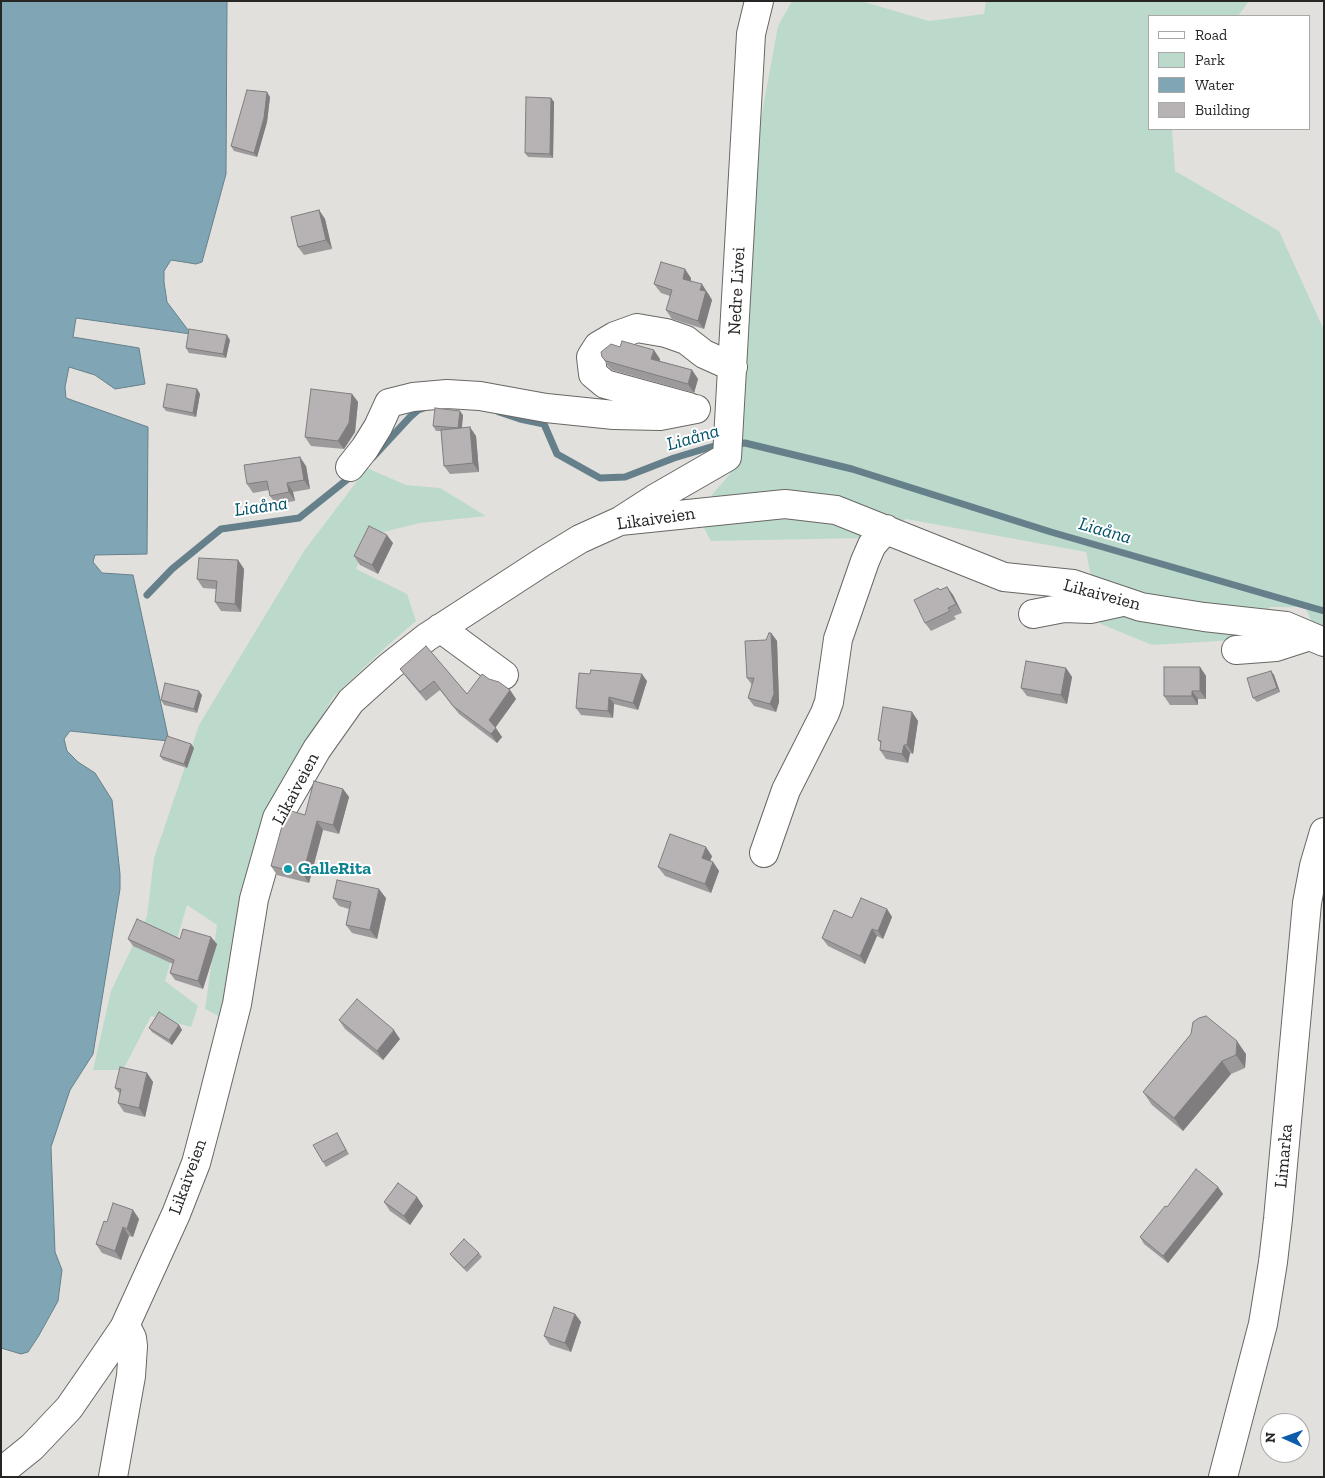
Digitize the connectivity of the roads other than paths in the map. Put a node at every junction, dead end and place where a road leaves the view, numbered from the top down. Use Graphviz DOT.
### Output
graph roads {
  1 [pos="759,1"];
  2 [pos="733,367"];
  3 [pos="696,409"];
  4 [pos="730,420"];
  5 [pos="350,467"];
  6 [pos="620,521"];
  7 [pos="886,529"];
  8 [pos="1124,601"];
  9 [pos="1033,614"];
  10 [pos="440,628"];
  11 [pos="1317,639"];
  12 [pos="1236,650"];
  13 [pos="504,675"];
  14 [pos="1324,832"];
  15 [pos="764,853"];
  16 [pos="124,1328"];
  17 [pos="1,1472"];
  18 [pos="113,1477"];
  19 [pos="1223,1477"];
  1 -- 2 [label="street, Nedre Livei"];
  2 -- 3 [label="street"];
  2 -- 4 [label="street, Nedre Livei"];
  3 -- 4 [label="street"];
  3 -- 5 [label="street"];
  4 -- 6 [label="street, Nedre Livei"];
  6 -- 7 [label="street, Likaiveien"];
  6 -- 10 [label="street, Likaiveien"];
  7 -- 8 [label="street, Likaiveien"];
  7 -- 15 [label="street"];
  8 -- 9 [label="street"];
  8 -- 11 [label="street, Likaiveien"];
  10 -- 13 [label="street"];
  10 -- 16 [label="street, Likaiveien"];
  11 -- 12 [label="street"];
  14 -- 19 [label="street, Limarka"];
  16 -- 17 [label="street, Likaiveien"];
  16 -- 18 [label="street"];
}
